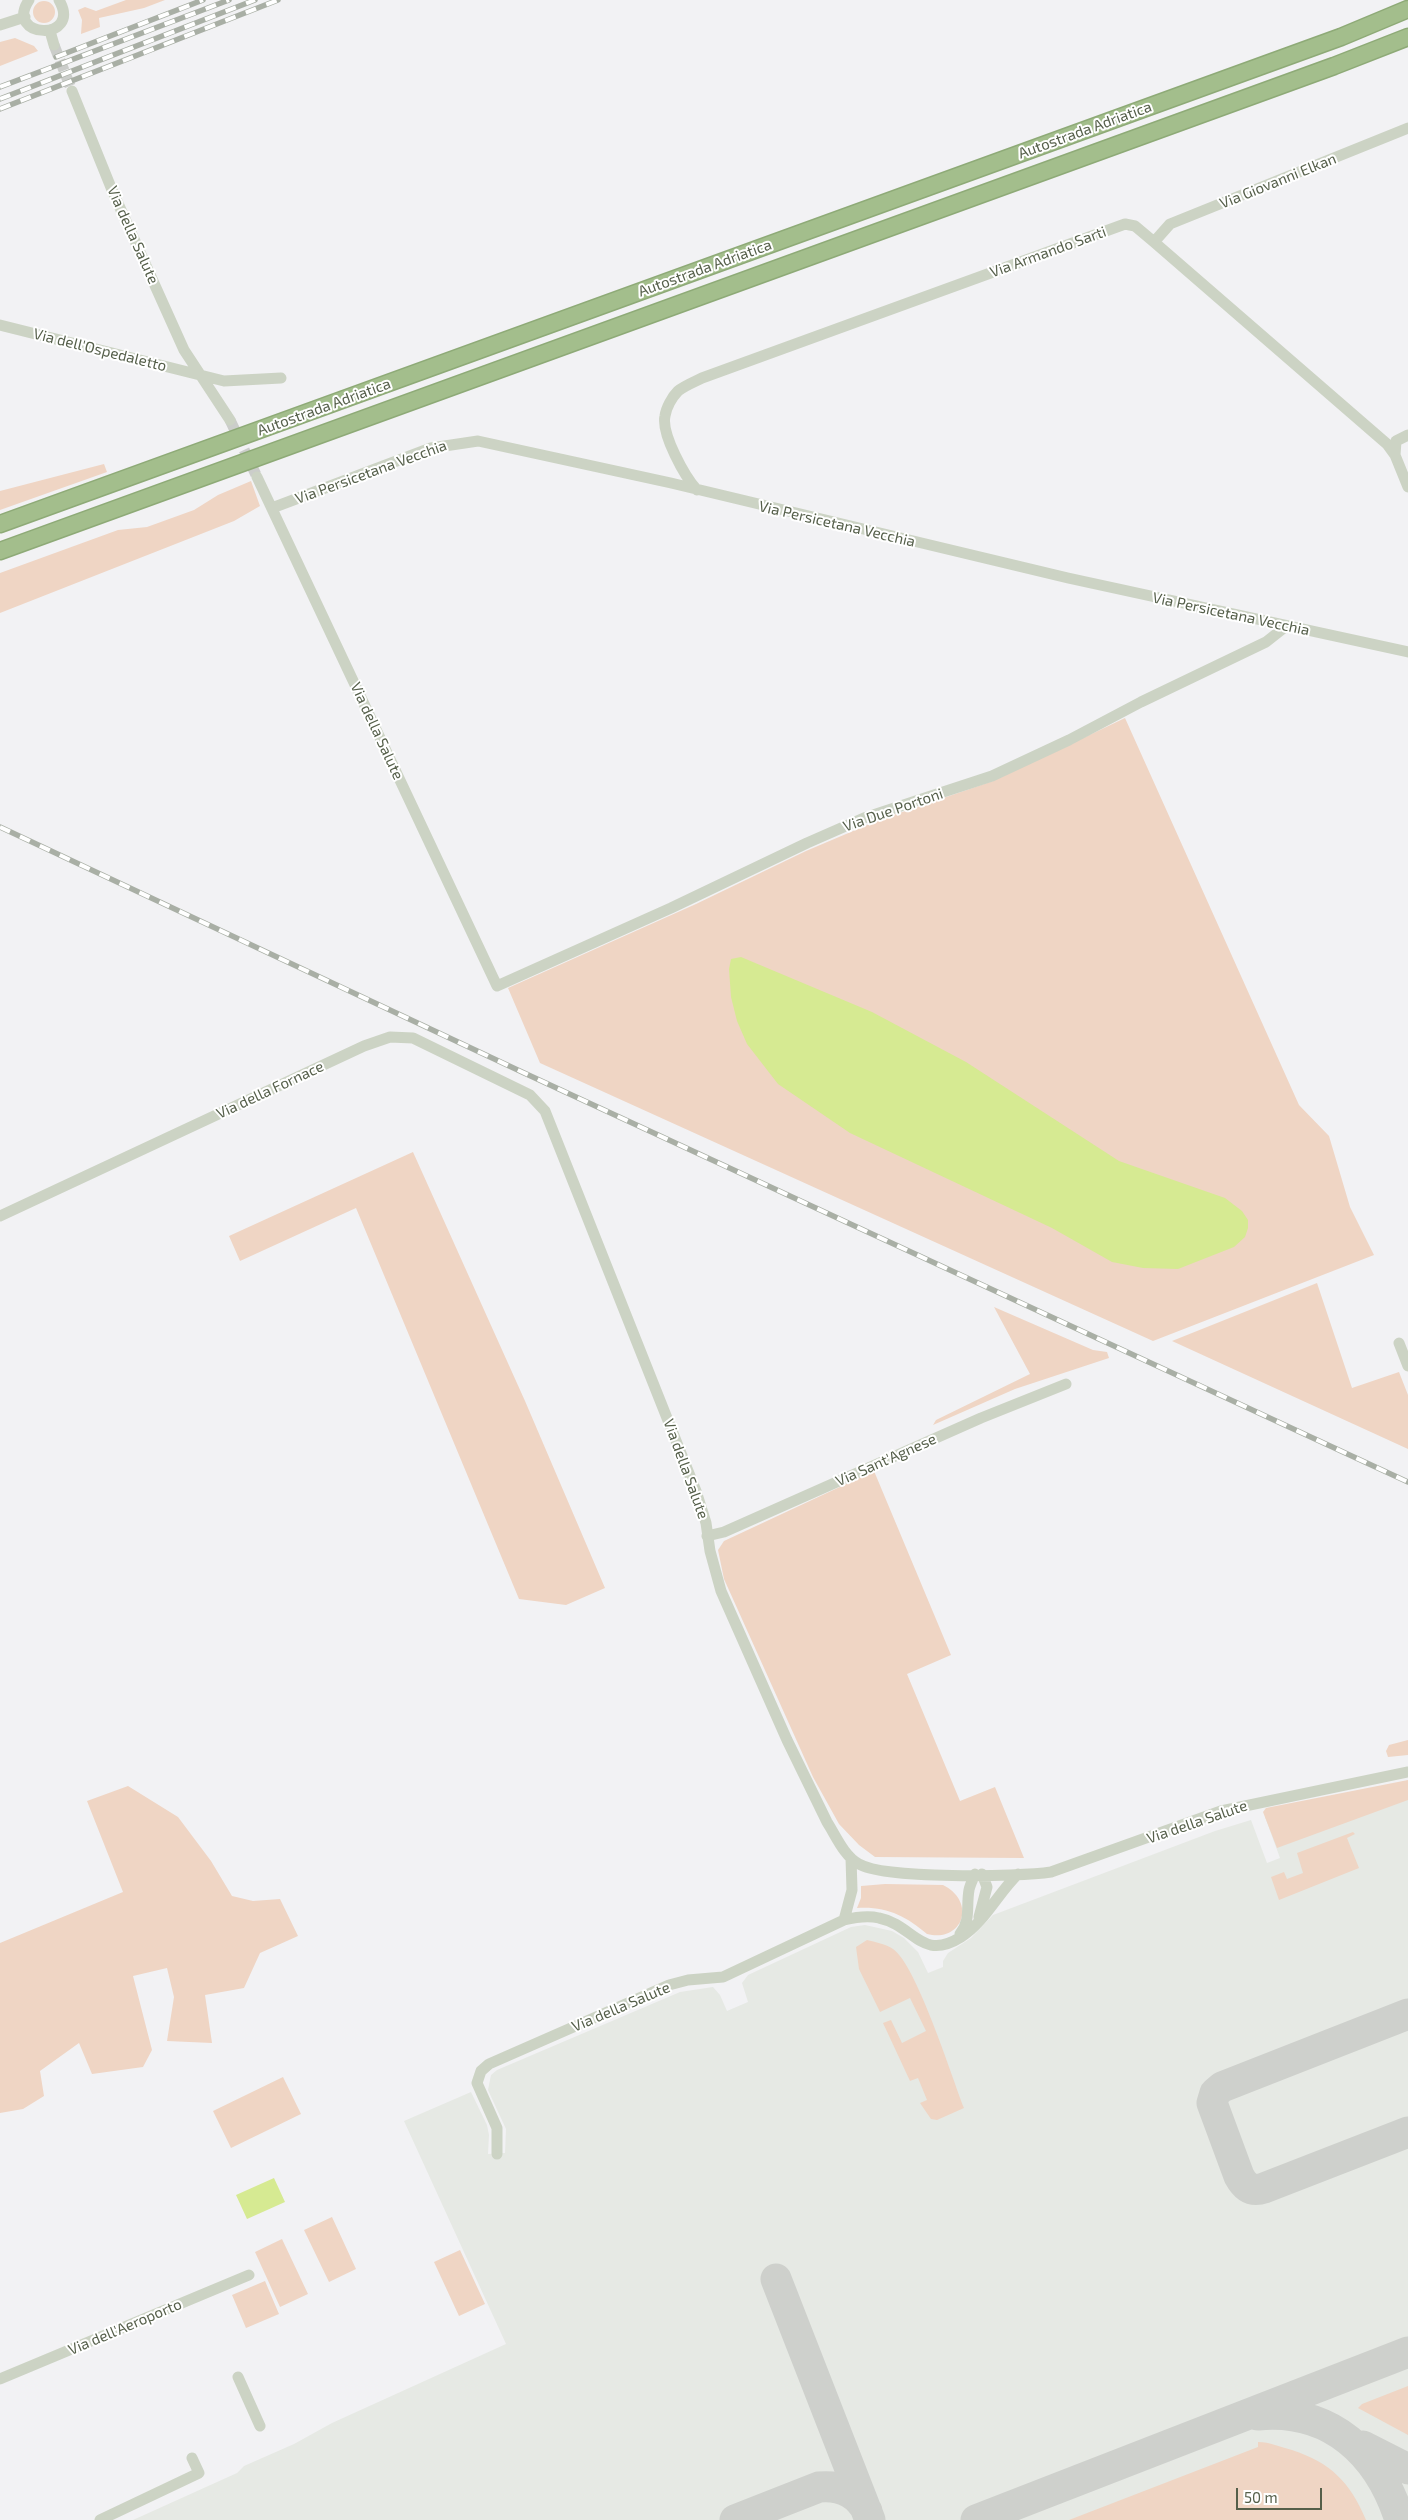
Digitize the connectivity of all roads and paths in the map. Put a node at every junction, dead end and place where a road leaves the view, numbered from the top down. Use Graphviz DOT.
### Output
graph roads {
  1 [pos="29,0"];
  2 [pos="59,0"];
  3 [pos="1408,9"];
  4 [pos="25,17"];
  5 [pos="0,25"];
  6 [pos="50,31"];
  7 [pos="1408,36"];
  8 [pos="54,45"];
  9 [pos="72,91"];
  10 [pos="1408,128"];
  11 [pos="1154,242"];
  12 [pos="0,325"];
  13 [pos="200,376"];
  14 [pos="280,378"];
  15 [pos="230,420"];
  16 [pos="1408,435"];
  17 [pos="1395,455"];
  18 [pos="679,463"];
  19 [pos="257,477"];
  20 [pos="671,483"];
  21 [pos="1408,487"];
  22 [pos="697,490"];
  23 [pos="272,508"];
  24 [pos="0,524"];
  25 [pos="0,551"];
  26 [pos="1285,626"];
  27 [pos="1408,652"];
  28 [pos="497,986"];
  29 [pos="539,1103"];
  30 [pos="0,1216"];
  31 [pos="1399,1343"];
  32 [pos="1408,1366"];
  33 [pos="1066,1384"];
  34 [pos="707,1536"];
  35 [pos="1408,1772"];
  36 [pos="851,1858"];
  37 [pos="978,1874"];
  38 [pos="1018,1874"];
  39 [pos="979,1919"];
  40 [pos="844,1920"];
  41 [pos="951,1942"];
  42 [pos="497,2154"];
  43 [pos="250,2275"];
  44 [pos="238,2377"];
  45 [pos="0,2378"];
  46 [pos="260,2426"];
  47 [pos="192,2458"];
  48 [pos="100,2520"];
  1 -- 4 [label="street"];
  2 -- 6 [label="street"];
  3 -- 24 [label="highway, Autostrada Adriatica"];
  4 -- 5 [label="street"];
  4 -- 6 [label="street"];
  6 -- 8 [label="street"];
  7 -- 25 [label="highway, Autostrada Adriatica"];
  9 -- 13 [label="street, Via della Salute"];
  10 -- 11 [label="street, Via Giovanni Elkan"];
  11 -- 17 [label="street, Via Armando Sarti"];
  11 -- 18 [label="street, Via Armando Sarti"];
  12 -- 13 [label="street, Via dell'Ospedaletto"];
  13 -- 14 [label="street"];
  13 -- 15 [label="street, Via della Salute"];
  16 -- 17 [label="street"];
  17 -- 21 [label="street, Via Armando Sarti"];
  18 -- 20 [label="street"];
  18 -- 22 [label="street, Via Armando Sarti"];
  19 -- 23 [label="street, Via della Salute"];
  20 -- 22 [label="street, Via Persicetana Vecchia"];
  20 -- 23 [label="street, Via Persicetana Vecchia"];
  22 -- 26 [label="street, Via Persicetana Vecchia"];
  23 -- 28 [label="street, Via della Salute"];
  26 -- 27 [label="street, Via Persicetana Vecchia"];
  26 -- 28 [label="street, Via Due Portoni"];
  29 -- 30 [label="street, Via della Fornace"];
  29 -- 34 [label="street, Via della Salute"];
  31 -- 32 [label="street"];
  33 -- 34 [label="street, Via Sant'Agnese"];
  34 -- 36 [label="street, Via della Salute"];
  35 -- 38 [label="street, Via della Salute"];
  36 -- 37 [label="street, Via della Salute"];
  36 -- 40 [label="street"];
  37 -- 38 [label="street, Via della Salute"];
  37 -- 39 [label="street"];
  37 -- 41 [label="street"];
  38 -- 39 [label="street, Via della Salute"];
  39 -- 41 [label="street, Via della Salute"];
  40 -- 41 [label="street, Via della Salute"];
  40 -- 42 [label="street, Via della Salute"];
  43 -- 45 [label="street, Via dell'Aeroporto"];
  44 -- 46 [label="street"];
  47 -- 48 [label="street"];
}
